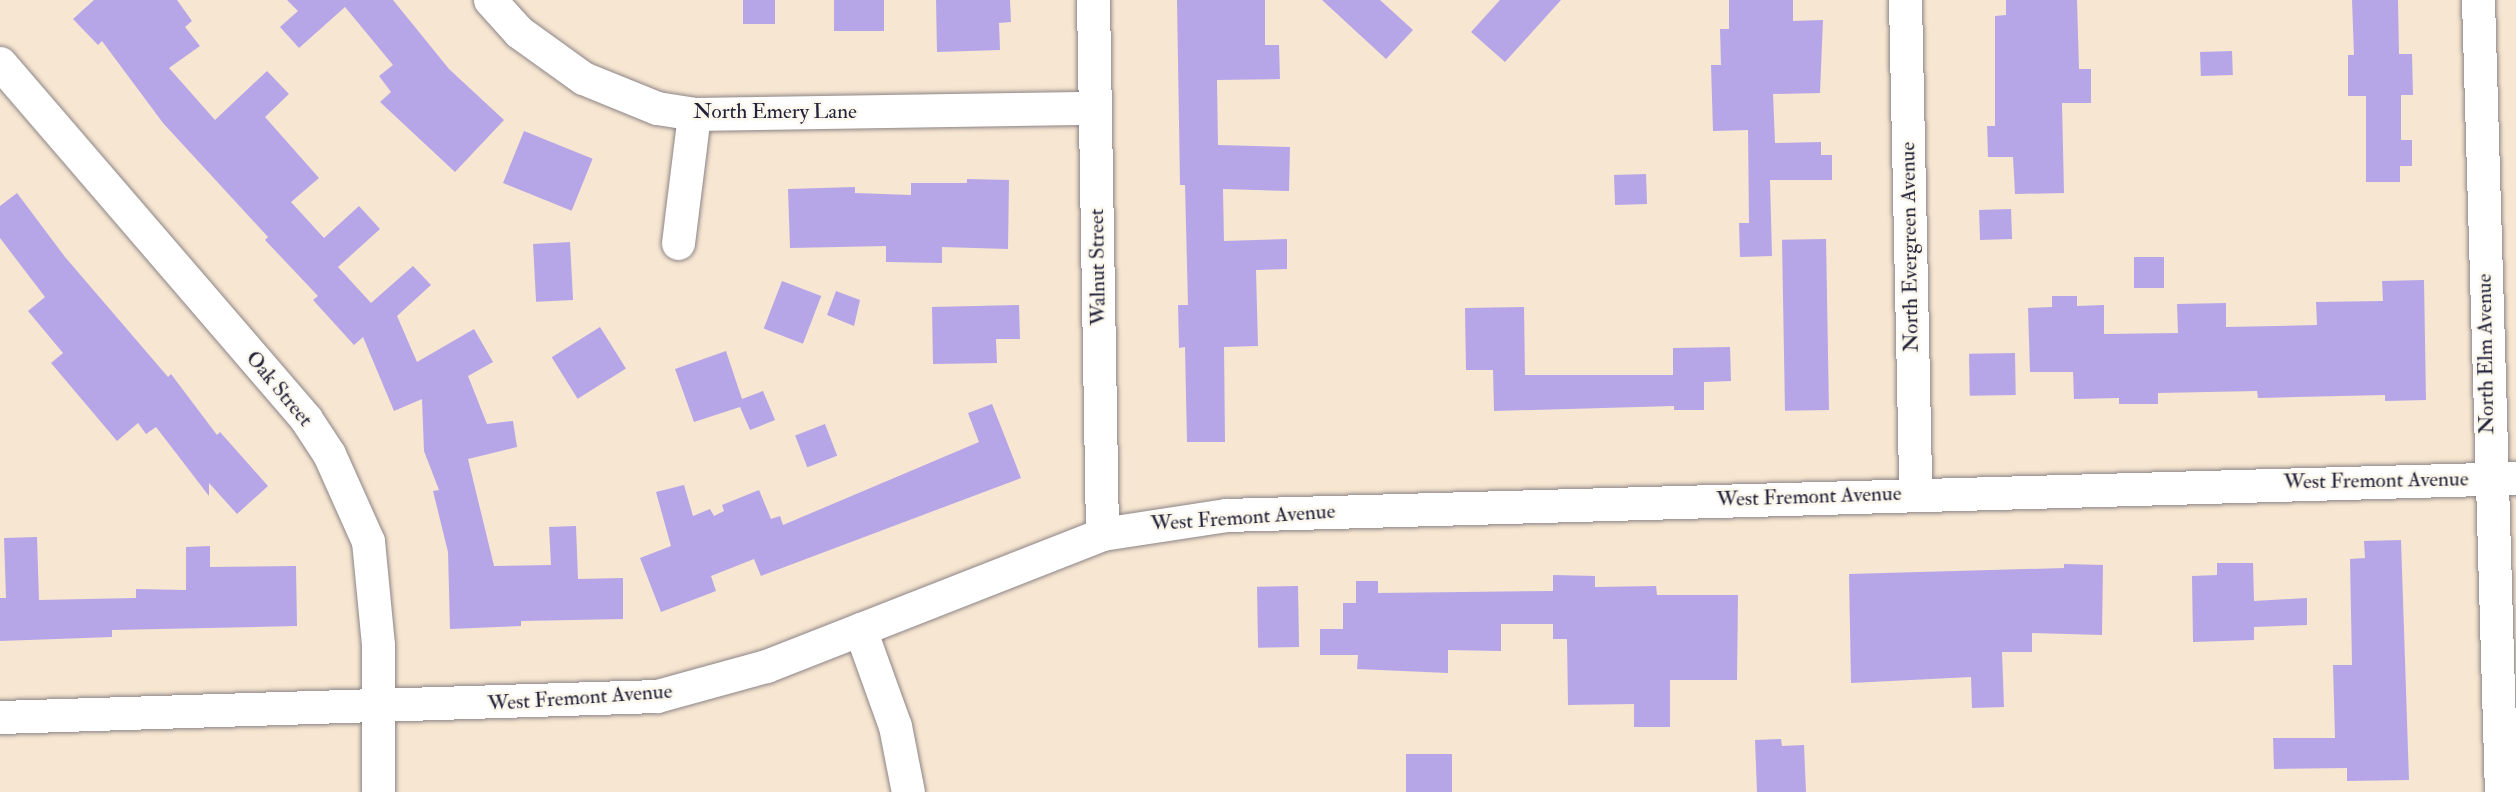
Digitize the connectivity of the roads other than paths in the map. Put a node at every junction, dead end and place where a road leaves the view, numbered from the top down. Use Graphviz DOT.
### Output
graph roads {
  1 [pos="490,0"];
  2 [pos="1093,0"];
  3 [pos="1905,0"];
  4 [pos="2478,0"];
  5 [pos="0,63"];
  6 [pos="1095,108"];
  7 [pos="694,114"];
  8 [pos="678,243"];
  9 [pos="2503,478"];
  10 [pos="1915,494"];
  11 [pos="1102,534"];
  12 [pos="860,629"];
  13 [pos="376,708"];
  14 [pos="0,718"];
  15 [pos="378,792"];
  16 [pos="908,792"];
  17 [pos="2501,792"];
  1 -- 7 [label="street, North Emery Lane"];
  2 -- 6 [label="street, Walnut Street"];
  3 -- 10 [label="street, North Evergreen Avenue"];
  4 -- 9 [label="street, North Elm Avenue"];
  5 -- 13 [label="street, Oak Street"];
  6 -- 7 [label="street, North Emery Lane"];
  6 -- 11 [label="street, Walnut Street"];
  7 -- 8 [label="street"];
  9 -- 10 [label="street, West Fremont Avenue"];
  9 -- 17 [label="street, North Elm Avenue"];
  10 -- 11 [label="street, West Fremont Avenue"];
  11 -- 12 [label="street, West Fremont Avenue"];
  12 -- 13 [label="street, West Fremont Avenue"];
  12 -- 16 [label="street"];
  13 -- 14 [label="street, West Fremont Avenue"];
  13 -- 15 [label="street, Oak Street"];
}
